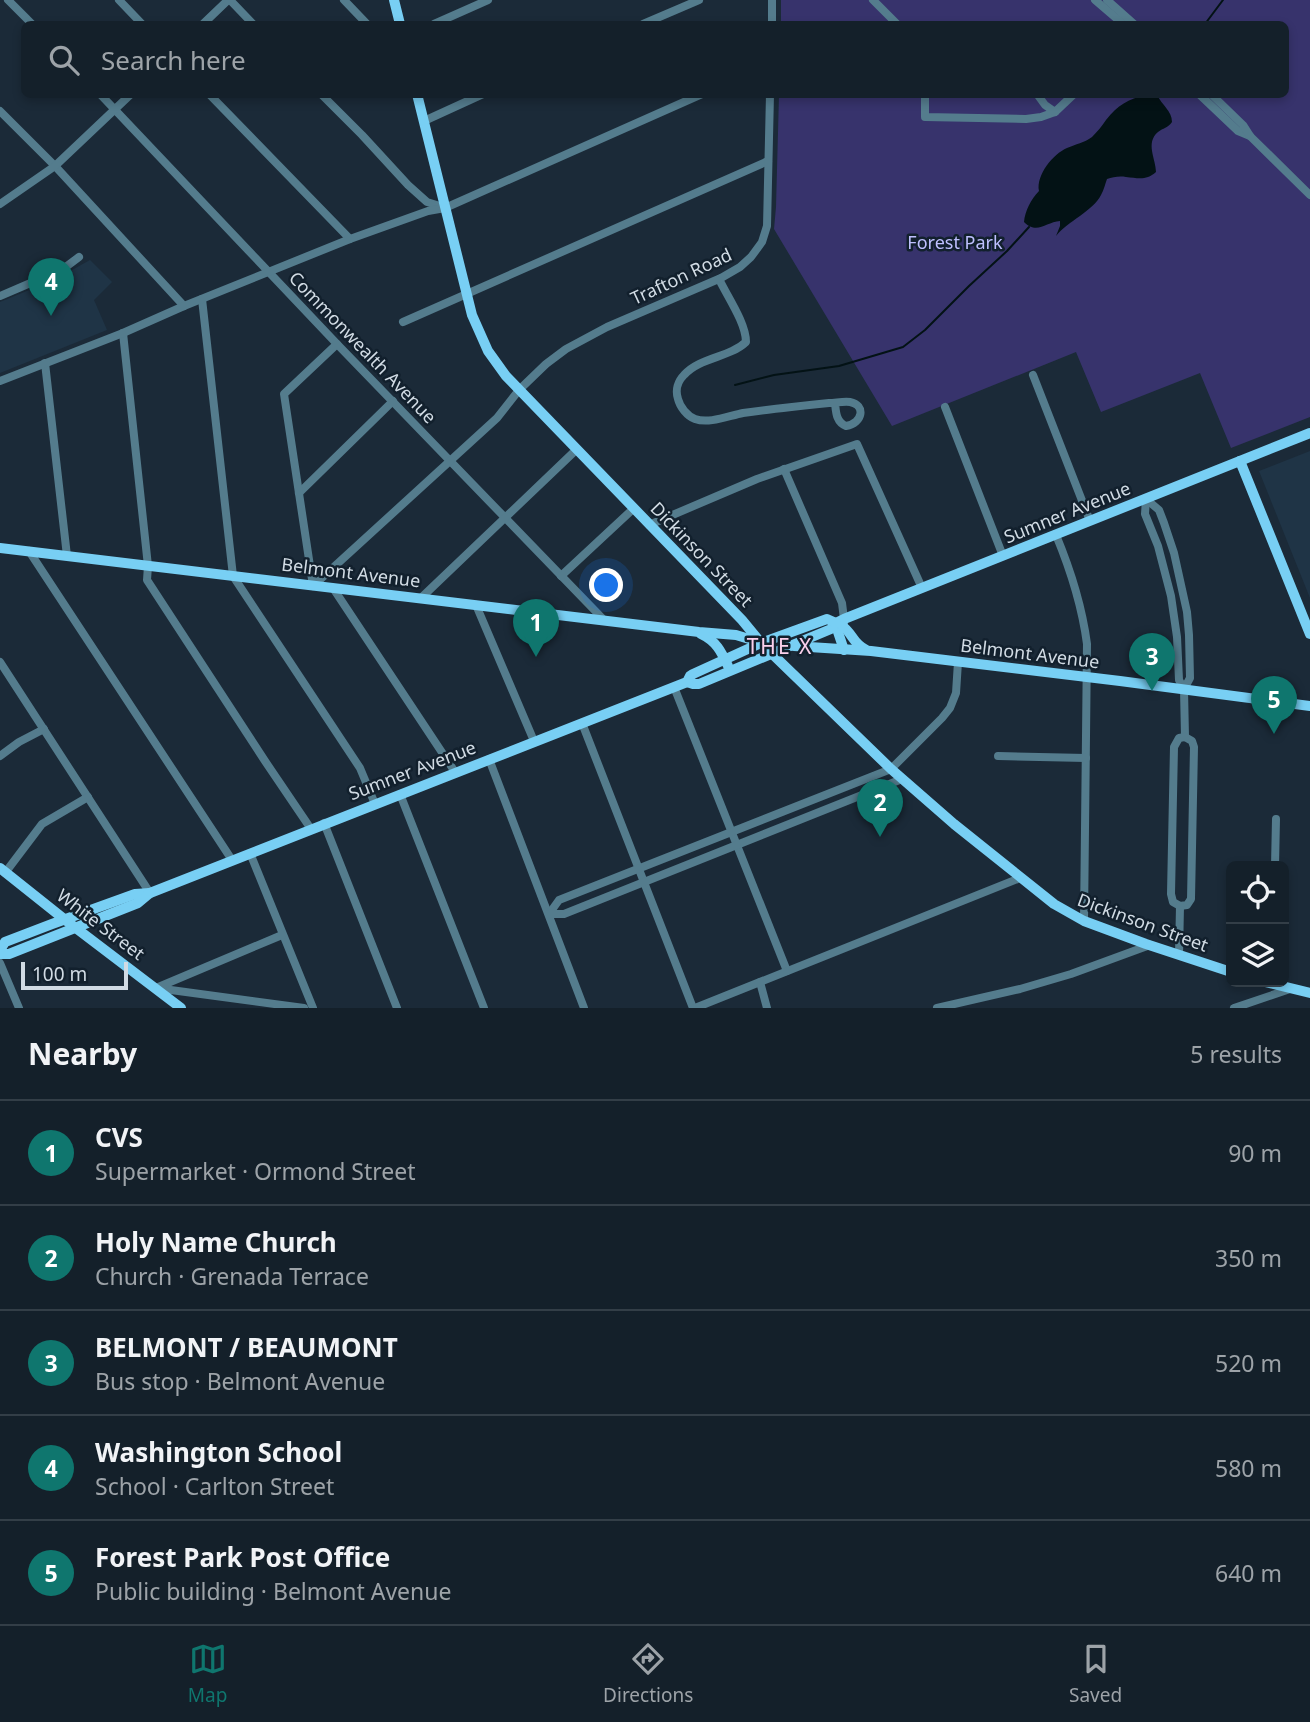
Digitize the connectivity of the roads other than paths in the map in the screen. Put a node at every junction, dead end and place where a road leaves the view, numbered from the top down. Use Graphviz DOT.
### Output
graph roads {
  1 [pos="8,0"];
  2 [pos="118,0"];
  3 [pos="229,0"];
  4 [pos="344,0"];
  5 [pos="394,0"];
  6 [pos="488,0"];
  7 [pos="699,0"];
  8 [pos="772,0"];
  9 [pos="873,0"];
  10 [pos="1095,0"];
  11 [pos="1107,0"];
  12 [pos="29,21"];
  13 [pos="139,21"];
  14 [pos="206,21"];
  15 [pos="250,21"];
  16 [pos="364,21"];
  17 [pos="399,21"];
  18 [pos="441,21"];
  19 [pos="650,21"];
  20 [pos="772,21"];
  21 [pos="895,21"];
  22 [pos="1120,21"];
  23 [pos="1131,21"];
  24 [pos="104,98"];
  25 [pos="127,98"];
  26 [pos="213,98"];
  27 [pos="325,98"];
  28 [pos="418,98"];
  29 [pos="474,98"];
  30 [pos="693,98"];
  31 [pos="770,98"];
  32 [pos="925,98"];
  33 [pos="1040,98"];
  34 [pos="1070,98"];
  35 [pos="1203,98"];
  36 [pos="1215,98"];
  37 [pos="115,110"];
  38 [pos="0,111"];
  39 [pos="1055,112"];
  40 [pos="424,121"];
  41 [pos="1250,136"];
  42 [pos="768,160"];
  43 [pos="55,166"];
  44 [pos="1310,195"];
  45 [pos="0,204"];
  46 [pos="445,208"];
  47 [pos="350,239"];
  48 [pos="79,257"];
  49 [pos="268,272"];
  50 [pos="719,279"];
  51 [pos="467,295"];
  52 [pos="0,296"];
  53 [pos="202,299"];
  54 [pos="184,306"];
  55 [pos="403,322"];
  56 [pos="123,333"];
  57 [pos="337,344"];
  58 [pos="45,363"];
  59 [pos="1033,374"];
  60 [pos="0,381"];
  61 [pos="519,390"];
  62 [pos="393,401"];
  63 [pos="835,403"];
  64 [pos="945,407"];
  65 [pos="1310,433"];
  66 [pos="576,450"];
  67 [pos="450,460"];
  68 [pos="1240,461"];
  69 [pos="784,469"];
  70 [pos="299,493"];
  71 [pos="1146,499"];
  72 [pos="633,509"];
  73 [pos="505,518"];
  74 [pos="1090,522"];
  75 [pos="649,525"];
  76 [pos="1056,535"];
  77 [pos="1,546"];
  78 [pos="29,551"];
  79 [pos="67,556"];
  80 [pos="1003,556"];
  81 [pos="148,566"];
  82 [pos="233,576"];
  83 [pos="561,576"];
  84 [pos="313,586"];
  85 [pos="333,588"];
  86 [pos="922,588"];
  87 [pos="1183,594"];
  88 [pos="1171,596"];
  89 [pos="421,598"];
  90 [pos="476,605"];
  91 [pos="605,621"];
  92 [pos="841,623"];
  93 [pos="699,632"];
  94 [pos="1310,634"];
  95 [pos="761,643"];
  96 [pos="792,646"];
  97 [pos="844,650"];
  98 [pos="871,651"];
  99 [pos="773,654"];
  100 [pos="725,659"];
  101 [pos="0,662"];
  102 [pos="958,662"];
  103 [pos="730,672"];
  104 [pos="1087,677"];
  105 [pos="687,682"];
  106 [pos="674,687"];
  107 [pos="1184,690"];
  108 [pos="1310,706"];
  109 [pos="582,723"];
  110 [pos="44,729"];
  111 [pos="1185,737"];
  112 [pos="534,741"];
  113 [pos="0,755"];
  114 [pos="998,756"];
  115 [pos="1086,758"];
  116 [pos="489,759"];
  117 [pos="891,769"];
  118 [pos="455,772"];
  119 [pos="902,779"];
  120 [pos="400,794"];
  121 [pos="88,797"];
  122 [pos="375,804"];
  123 [pos="1276,819"];
  124 [pos="324,824"];
  125 [pos="311,829"];
  126 [pos="732,832"];
  127 [pos="737,845"];
  128 [pos="250,853"];
  129 [pos="232,860"];
  130 [pos="1275,861"];
  131 [pos="639,869"];
  132 [pos="3,871"];
  133 [pos="1020,878"];
  134 [pos="644,883"];
  135 [pos="150,893"];
  136 [pos="1180,906"];
  137 [pos="549,914"];
  138 [pos="64,919"];
  139 [pos="1084,921"];
  140 [pos="76,927"];
  141 [pos="282,935"];
  142 [pos="1150,945"];
  143 [pos="0,952"];
  144 [pos="1179,955"];
  145 [pos="0,963"];
  146 [pos="1226,970"];
  147 [pos="787,971"];
  148 [pos="760,982"];
  149 [pos="1284,987"];
  150 [pos="156,988"];
  151 [pos="1290,989"];
  152 [pos="1310,993"];
  153 [pos="20,1007"];
  154 [pos="181,1008"];
  155 [pos="304,1008"];
  156 [pos="313,1008"];
  157 [pos="397,1008"];
  158 [pos="484,1008"];
  159 [pos="584,1008"];
  160 [pos="694,1008"];
  161 [pos="767,1008"];
  162 [pos="937,1008"];
  163 [pos="1234,1008"];
  1 -- 12 [label="street"];
  2 -- 13 [label="street"];
  3 -- 14 [label="street"];
  3 -- 15 [label="street"];
  4 -- 16 [label="street"];
  5 -- 17 [label="main road"];
  6 -- 18 [label="street"];
  7 -- 19 [label="street"];
  8 -- 20 [label="street"];
  9 -- 21 [label="street"];
  10 -- 22 [label="street"];
  11 -- 23 [label="street"];
  24 -- 37 [label="street, Commonwealth Avenue"];
  25 -- 37 [label="street"];
  26 -- 47 [label="street"];
  27 -- 46 [label="street"];
  28 -- 40 [label="main road, Dickinson Street"];
  29 -- 40 [label="street"];
  30 -- 46 [label="street"];
  31 -- 42 [label="street, Trafton Road"];
  32 -- 39 [label="street"];
  33 -- 39 [label="street"];
  34 -- 39 [label="street"];
  35 -- 41 [label="street"];
  36 -- 41 [label="street"];
  37 -- 43 [label="street"];
  37 -- 49 [label="street, Commonwealth Avenue"];
  38 -- 43 [label="street"];
  40 -- 46 [label="main road, Dickinson Street"];
  41 -- 44 [label="street"];
  42 -- 50 [label="street, Trafton Road"];
  42 -- 51 [label="street"];
  43 -- 45 [label="street"];
  43 -- 54 [label="street"];
  46 -- 47 [label="street"];
  46 -- 51 [label="main road, Dickinson Street"];
  47 -- 49 [label="street"];
  48 -- 52 [label="street"];
  49 -- 53 [label="street"];
  49 -- 57 [label="street, Commonwealth Avenue"];
  50 -- 61 [label="street, Trafton Road"];
  50 -- 63 [label="street"];
  51 -- 55 [label="street"];
  51 -- 61 [label="main road, Dickinson Street"];
  53 -- 54 [label="street"];
  53 -- 82 [label="street"];
  54 -- 56 [label="street"];
  56 -- 58 [label="street"];
  56 -- 81 [label="street"];
  57 -- 62 [label="street, Commonwealth Avenue"];
  57 -- 70 [label="street"];
  58 -- 60 [label="street"];
  58 -- 79 [label="street"];
  59 -- 74 [label="street"];
  61 -- 66 [label="main road, Dickinson Street"];
  61 -- 67 [label="street, Trafton Road"];
  62 -- 67 [label="street, Commonwealth Avenue"];
  62 -- 70 [label="street"];
  64 -- 80 [label="street"];
  65 -- 68 [label="main road, Sumner Avenue"];
  66 -- 72 [label="main road, Dickinson Street"];
  66 -- 73 [label="street"];
  67 -- 73 [label="street, Commonwealth Avenue"];
  67 -- 84 [label="street, Trafton Road"];
  68 -- 71 [label="main road, Sumner Avenue"];
  68 -- 94 [label="main road"];
  69 -- 75 [label="street"];
  69 -- 86 [label="street"];
  69 -- 92 [label="street"];
  70 -- 84 [label="street"];
  71 -- 74 [label="main road, Sumner Avenue"];
  71 -- 87 [label="street"];
  71 -- 88 [label="street"];
  72 -- 75 [label="main road, Dickinson Street"];
  72 -- 83 [label="street"];
  73 -- 83 [label="street, Commonwealth Avenue"];
  73 -- 89 [label="street"];
  74 -- 76 [label="main road, Sumner Avenue"];
  75 -- 95 [label="main road, Dickinson Street"];
  76 -- 80 [label="main road, Sumner Avenue"];
  76 -- 104 [label="street"];
  77 -- 78 [label="main road, Belmont Avenue"];
  78 -- 79 [label="main road, Belmont Avenue"];
  78 -- 129 [label="street"];
  79 -- 81 [label="main road, Belmont Avenue"];
  80 -- 86 [label="main road, Sumner Avenue"];
  81 -- 82 [label="main road, Belmont Avenue"];
  81 -- 125 [label="street"];
  82 -- 84 [label="main road, Belmont Avenue"];
  82 -- 122 [label="street"];
  83 -- 91 [label="street, Commonwealth Avenue"];
  84 -- 85 [label="main road, Belmont Avenue"];
  85 -- 89 [label="main road, Belmont Avenue"];
  85 -- 118 [label="street"];
  86 -- 92 [label="main road, Sumner Avenue"];
  87 -- 88 [label="street"];
  87 -- 107 [label="street"];
  88 -- 107 [label="street"];
  89 -- 90 [label="main road, Belmont Avenue"];
  90 -- 91 [label="main road, Belmont Avenue"];
  90 -- 112 [label="street"];
  91 -- 93 [label="main road, Belmont Avenue"];
  92 -- 95 [label="main road, Sumner Avenue"];
  92 -- 96 [label="main road, Sumner Avenue"];
  92 -- 97 [label="main road"];
  92 -- 98 [label="main road"];
  93 -- 95 [label="main road, Belmont Avenue"];
  93 -- 100 [label="main road"];
  95 -- 99 [label="main road, Dickinson Street"];
  95 -- 100 [label="main road, Sumner Avenue"];
  96 -- 97 [label="main road, Belmont Avenue"];
  96 -- 99 [label="main road, Sumner Avenue"];
  97 -- 98 [label="main road, Belmont Avenue"];
  98 -- 102 [label="main road, Belmont Avenue"];
  99 -- 103 [label="main road, Sumner Avenue"];
  99 -- 117 [label="main road, Dickinson Street"];
  100 -- 103 [label="main road"];
  100 -- 105 [label="main road, Sumner Avenue"];
  101 -- 110 [label="street"];
  102 -- 104 [label="main road, Belmont Avenue"];
  102 -- 117 [label="street"];
  103 -- 105 [label="main road, Sumner Avenue"];
  104 -- 107 [label="main road, Belmont Avenue"];
  104 -- 115 [label="street"];
  105 -- 106 [label="main road, Sumner Avenue"];
  106 -- 109 [label="main road, Sumner Avenue"];
  106 -- 126 [label="street"];
  107 -- 108 [label="main road, Belmont Avenue"];
  107 -- 111 [label="street"];
  109 -- 112 [label="main road, Sumner Avenue"];
  109 -- 131 [label="street"];
  110 -- 113 [label="street"];
  110 -- 121 [label="street"];
  111 -- 136 [label="street"];
  111 -- 136 [label="street"];
  112 -- 116 [label="main road, Sumner Avenue"];
  114 -- 115 [label="street"];
  115 -- 139 [label="street"];
  116 -- 118 [label="main road, Sumner Avenue"];
  116 -- 137 [label="street"];
  117 -- 119 [label="main road, Dickinson Street"];
  117 -- 126 [label="street"];
  118 -- 120 [label="main road, Sumner Avenue"];
  119 -- 127 [label="street"];
  119 -- 133 [label="main road, Dickinson Street"];
  120 -- 122 [label="main road, Sumner Avenue"];
  120 -- 158 [label="street"];
  121 -- 132 [label="street"];
  121 -- 135 [label="street"];
  122 -- 124 [label="main road, Sumner Avenue"];
  123 -- 130 [label="street"];
  124 -- 125 [label="main road, Sumner Avenue"];
  124 -- 157 [label="street"];
  125 -- 128 [label="main road, Sumner Avenue"];
  126 -- 127 [label="street"];
  126 -- 131 [label="street"];
  127 -- 134 [label="street"];
  127 -- 147 [label="street"];
  128 -- 129 [label="main road, Sumner Avenue"];
  128 -- 141 [label="street"];
  129 -- 135 [label="main road, Sumner Avenue"];
  131 -- 134 [label="street"];
  131 -- 137 [label="street"];
  132 -- 138 [label="main road, White Street"];
  133 -- 139 [label="main road, Dickinson Street"];
  133 -- 147 [label="street"];
  134 -- 137 [label="street"];
  134 -- 160 [label="street"];
  135 -- 138 [label="main road, Sumner Avenue"];
  135 -- 140 [label="main road, Sumner Avenue"];
  136 -- 144 [label="street"];
  137 -- 159 [label="street"];
  138 -- 140 [label="main road, White Street"];
  138 -- 143 [label="main road, Sumner Avenue"];
  139 -- 142 [label="main road, Dickinson Street"];
  140 -- 143 [label="main road, Sumner Avenue"];
  140 -- 150 [label="main road, White Street"];
  141 -- 150 [label="street"];
  141 -- 156 [label="street"];
  142 -- 144 [label="main road, Dickinson Street"];
  142 -- 162 [label="street"];
  144 -- 146 [label="main road, Dickinson Street"];
  145 -- 153 [label="street"];
  147 -- 148 [label="street"];
  148 -- 160 [label="street"];
  148 -- 161 [label="street"];
  149 -- 151 [label="main road"];
  150 -- 154 [label="main road, White Street"];
  150 -- 155 [label="street"];
  151 -- 152 [label="main road"];
  151 -- 163 [label="street"];
}
